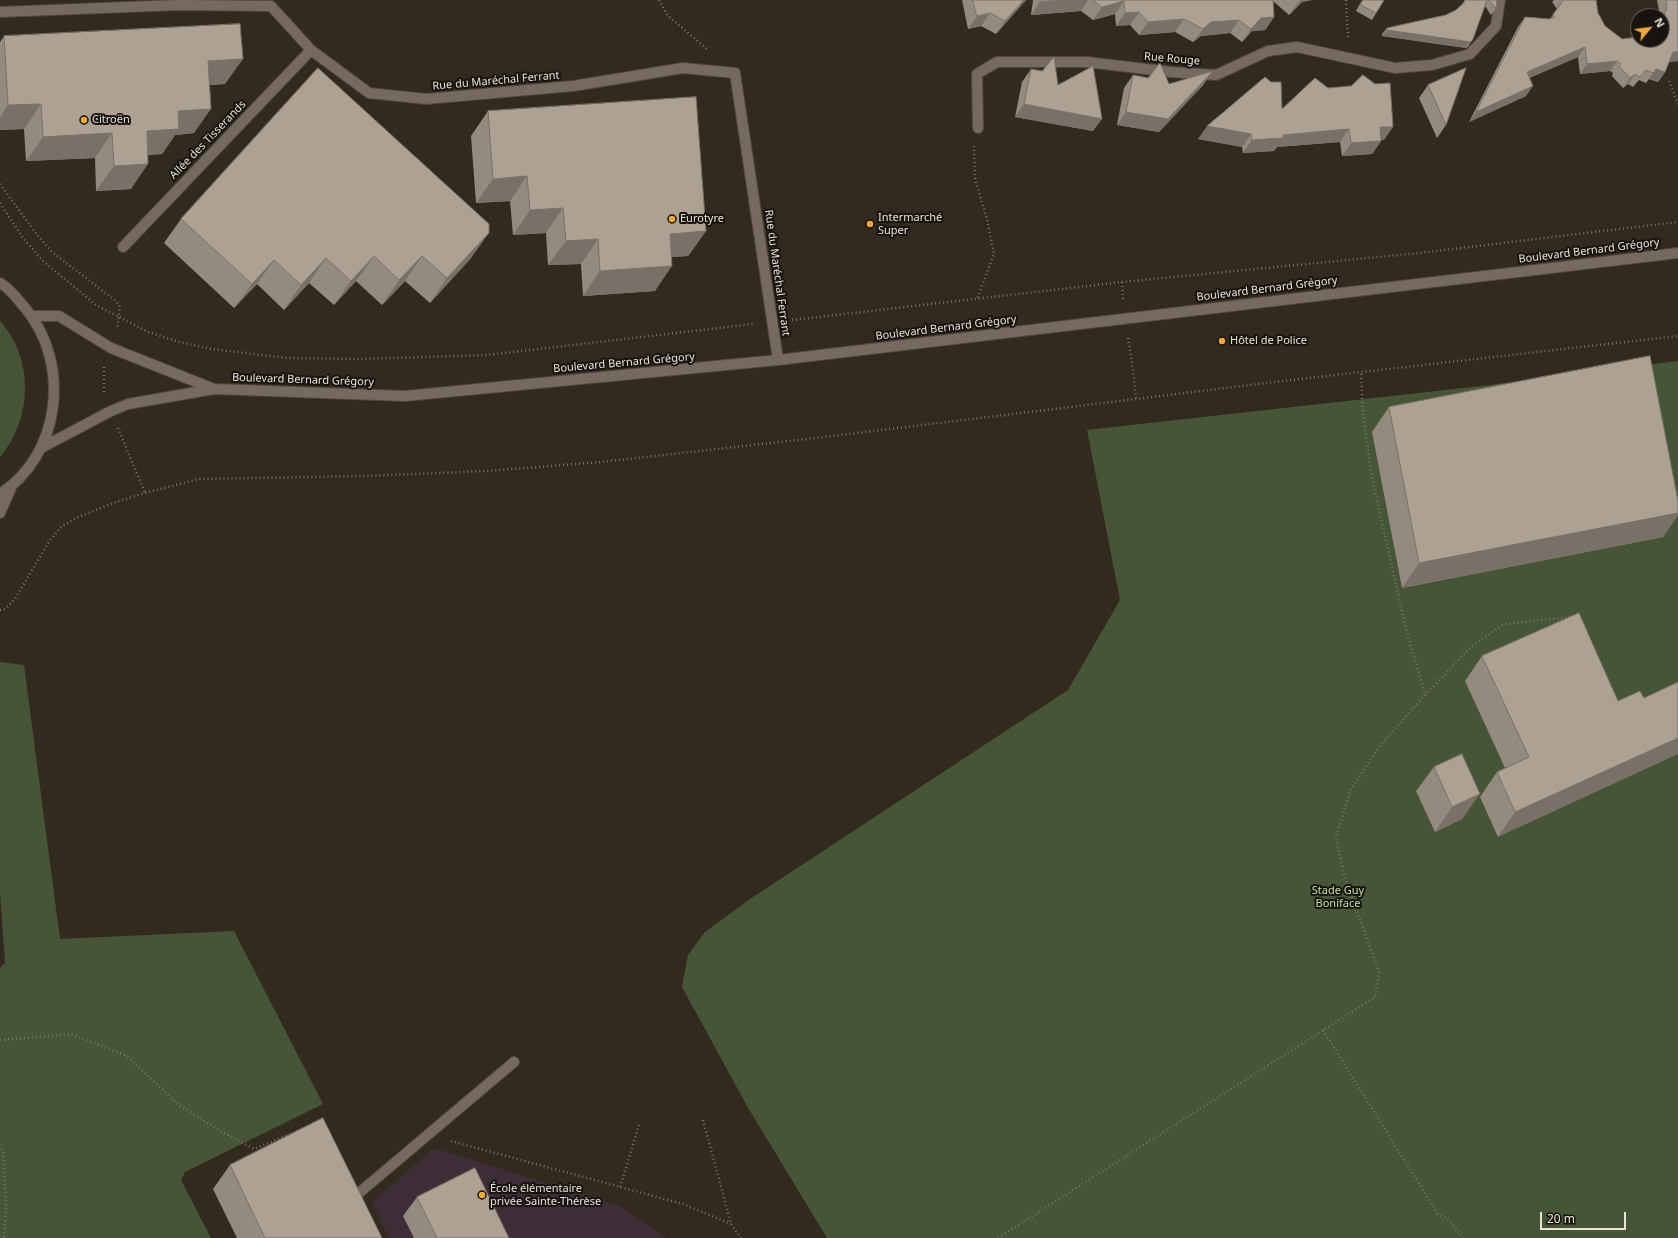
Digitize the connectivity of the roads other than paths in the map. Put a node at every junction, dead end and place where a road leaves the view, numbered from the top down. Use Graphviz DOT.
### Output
graph roads {
  1 [pos="1500,0"];
  2 [pos="179,3"];
  3 [pos="0,12"];
  4 [pos="311,50"];
  5 [pos="978,128"];
  6 [pos="123,247"];
  7 [pos="1678,253"];
  8 [pos="1,281"];
  9 [pos="32,316"];
  10 [pos="778,360"];
  11 [pos="214,389"];
  12 [pos="41,448"];
  13 [pos="11,487"];
  14 [pos="0,494"];
  15 [pos="0,513"];
  16 [pos="514,1062"];
  17 [pos="353,1198"];
  1 -- 5 [label="street, Rue Rouge"];
  2 -- 3 [label="street, Rue du Maréchal Ferrant"];
  2 -- 4 [label="street, Rue du Maréchal Ferrant"];
  4 -- 6 [label="street, Allée des Tisserands"];
  4 -- 10 [label="street, Rue du Maréchal Ferrant"];
  7 -- 10 [label="street, Boulevard Bernard Grégory"];
  8 -- 9 [label="street"];
  9 -- 11 [label="street, Boulevard Bernard Grégory"];
  9 -- 12 [label="street"];
  10 -- 11 [label="street, Boulevard Bernard Grégory"];
  11 -- 12 [label="street, Boulevard Bernard Grégory"];
  12 -- 13 [label="street"];
  13 -- 14 [label="street"];
  13 -- 15 [label="street"];
  16 -- 17 [label="street"];
}
